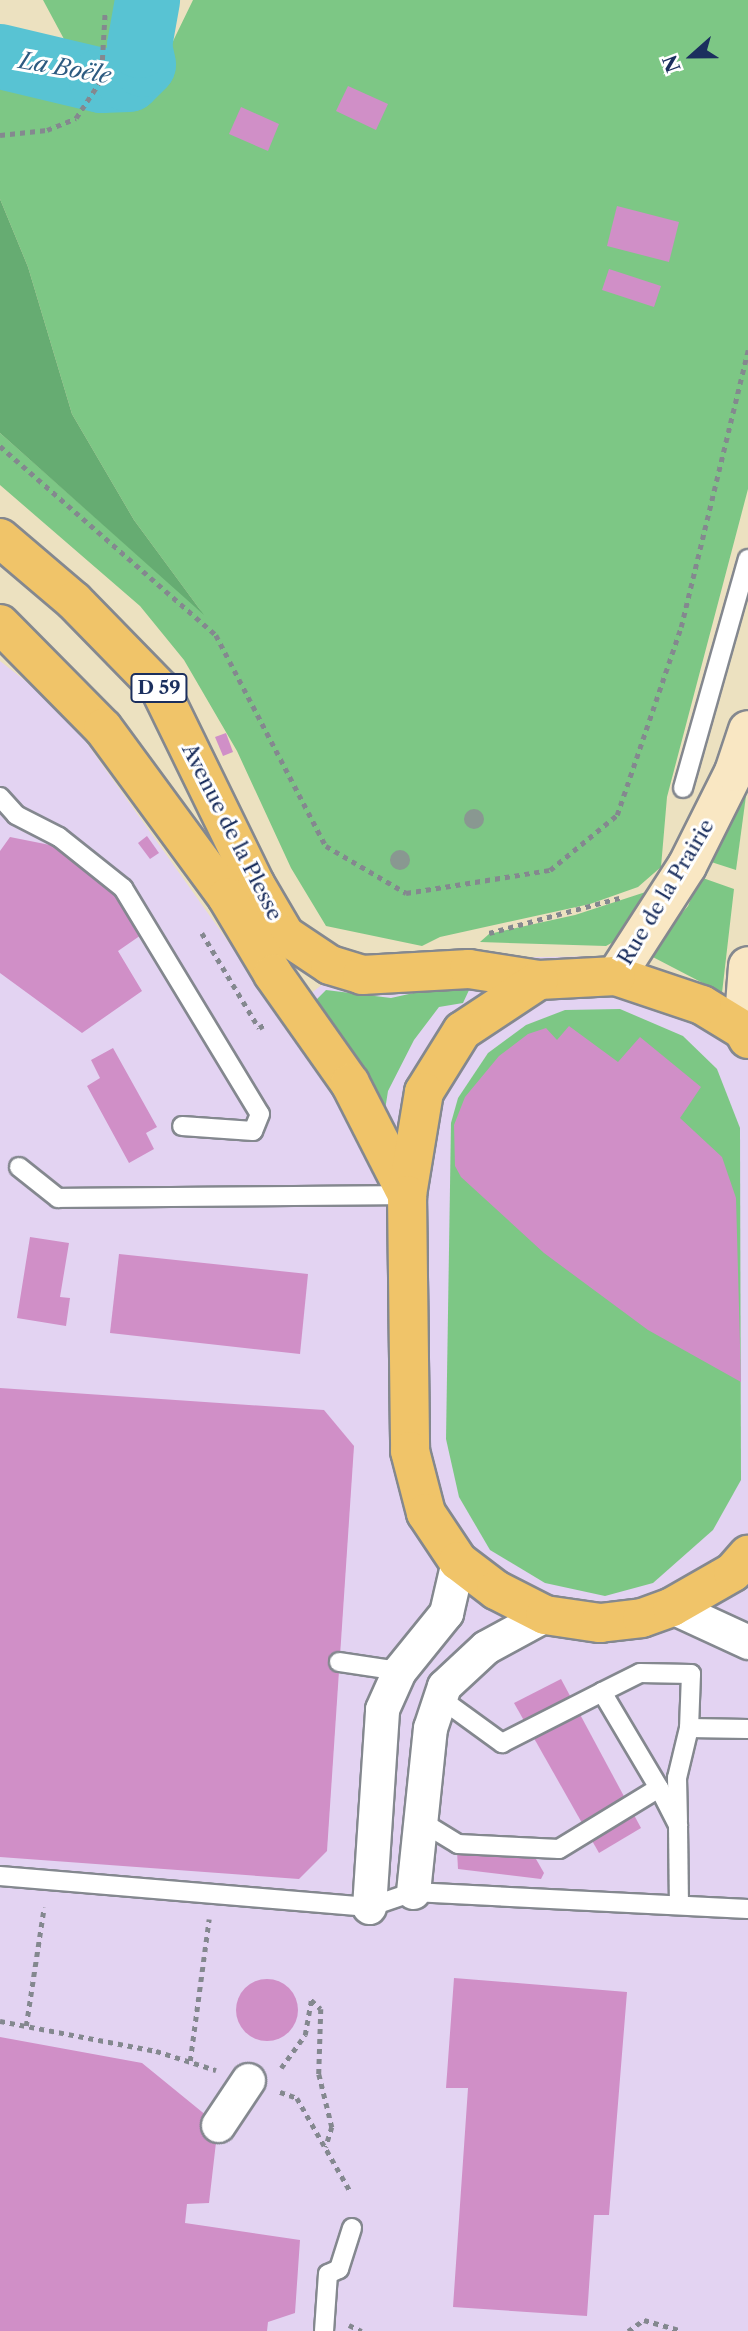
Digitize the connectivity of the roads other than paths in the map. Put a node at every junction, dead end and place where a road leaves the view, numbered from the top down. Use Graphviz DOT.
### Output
graph roads {
  1 [pos="0,538"];
  2 [pos="748,559"];
  3 [pos="0,624"];
  4 [pos="748,730"];
  5 [pos="683,788"];
  6 [pos="0,797"];
  7 [pos="748,965"];
  8 [pos="616,976"];
  9 [pos="539,980"];
  10 [pos="745,1034"];
  11 [pos="183,1126"];
  12 [pos="19,1167"];
  13 [pos="407,1195"];
  14 [pos="748,1556"];
  15 [pos="458,1561"];
  16 [pos="672,1607"];
  17 [pos="545,1615"];
  18 [pos="748,1642"];
  19 [pos="339,1662"];
  20 [pos="399,1671"];
  21 [pos="602,1692"];
  22 [pos="440,1698"];
  23 [pos="689,1728"];
  24 [pos="748,1729"];
  25 [pos="659,1788"];
  26 [pos="422,1822"];
  27 [pos="678,1825"];
  28 [pos="0,1876"];
  29 [pos="413,1892"];
  30 [pos="679,1905"];
  31 [pos="369,1907"];
  32 [pos="748,1909"];
  33 [pos="248,2080"];
  34 [pos="218,2125"];
  35 [pos="352,2228"];
  36 [pos="324,2331"];
  1 -- 9 [label="main road, Avenue de la Plesse / D 59"];
  2 -- 5 [label="lane"];
  3 -- 13 [label="main road, Avenue de la Plesse"];
  4 -- 8 [label="street, Rue de la Prairie"];
  6 -- 11 [label="lane"];
  7 -- 10 [label="street"];
  8 -- 9 [label="main road, Avenue de la Plesse"];
  8 -- 10 [label="main road, Avenue de la Plesse"];
  9 -- 13 [label="main road, Avenue de la Plesse"];
  12 -- 13 [label="lane"];
  13 -- 15 [label="main road, Avenue de la Plesse"];
  14 -- 16 [label="main road, Avenue de la Plesse"];
  15 -- 17 [label="main road, Avenue de la Plesse"];
  15 -- 20 [label="street"];
  16 -- 17 [label="main road, Avenue de la Plesse"];
  16 -- 18 [label="street"];
  17 -- 22 [label="street"];
  19 -- 20 [label="lane"];
  20 -- 31 [label="street"];
  21 -- 22 [label="lane"];
  21 -- 23 [label="lane"];
  21 -- 25 [label="lane"];
  22 -- 26 [label="street"];
  23 -- 24 [label="lane"];
  23 -- 27 [label="lane"];
  25 -- 26 [label="lane"];
  25 -- 27 [label="lane"];
  26 -- 29 [label="street"];
  27 -- 30 [label="lane"];
  28 -- 31 [label="lane"];
  29 -- 30 [label="lane"];
  29 -- 31 [label="lane"];
  30 -- 32 [label="lane"];
  33 -- 34 [label="street"];
  35 -- 36 [label="lane"];
}
